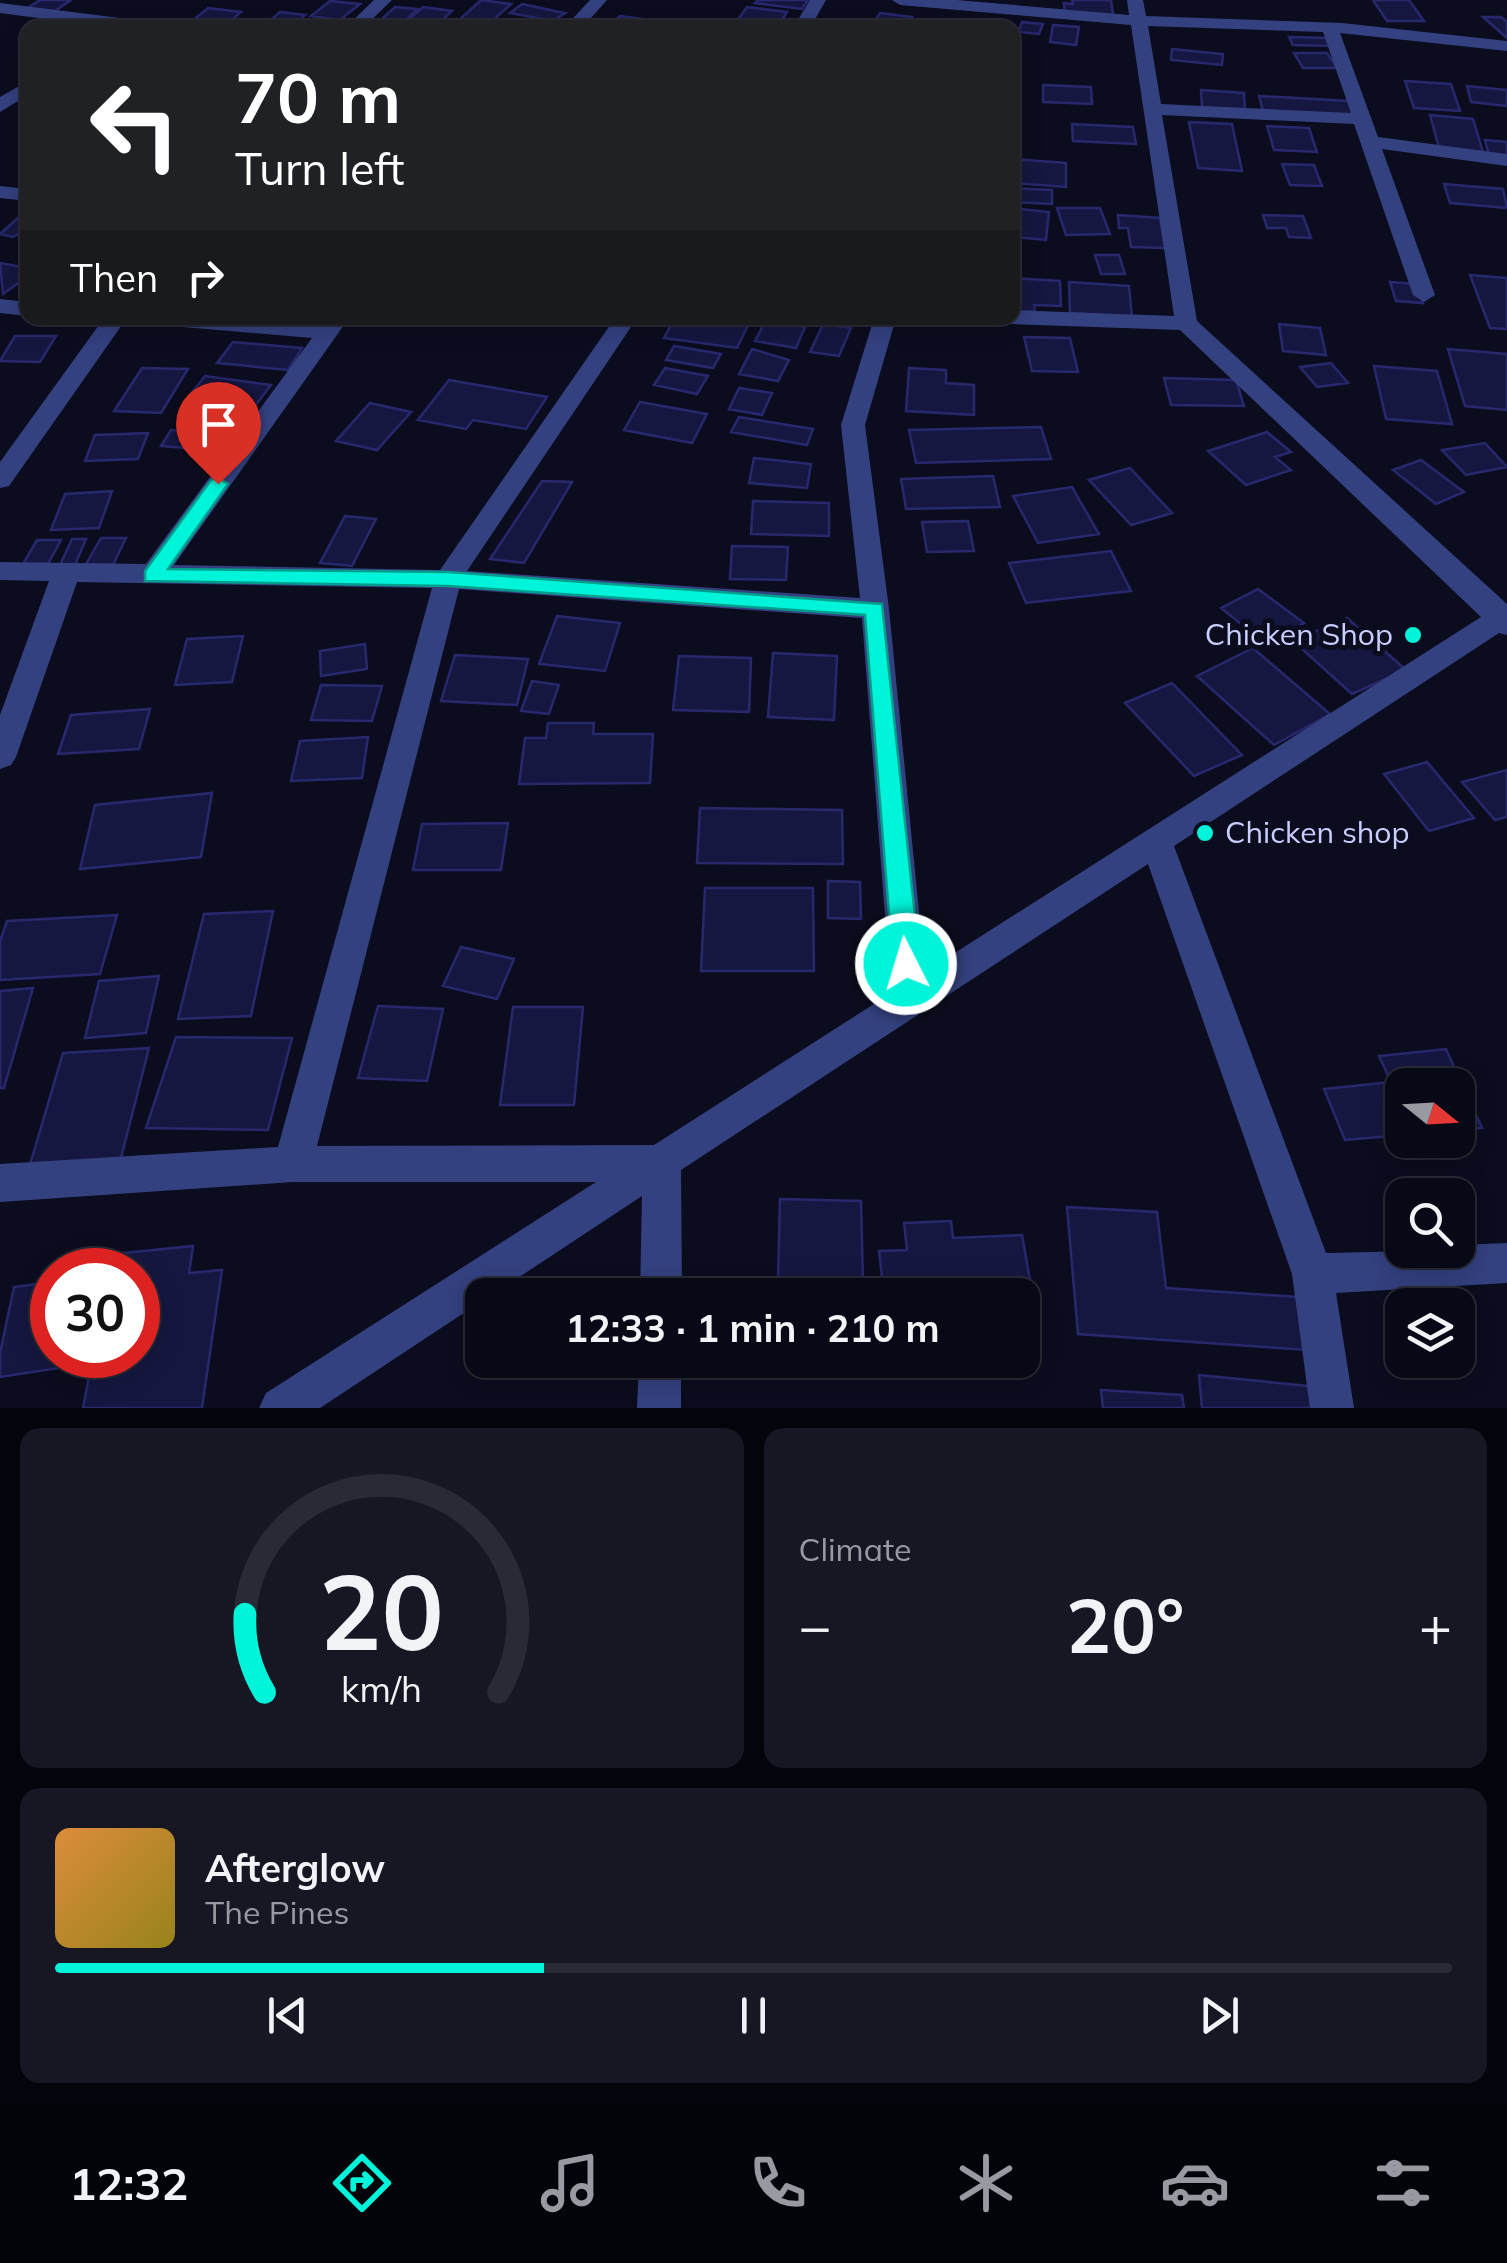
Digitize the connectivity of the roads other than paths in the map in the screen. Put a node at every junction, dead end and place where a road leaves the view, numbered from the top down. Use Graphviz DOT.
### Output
graph roads {
  1 [pos="141,0"];
  2 [pos="384,0"];
  3 [pos="599,0"];
  4 [pos="900,0"];
  5 [pos="1135,0"];
  6 [pos="0,8"];
  7 [pos="1011,13"];
  8 [pos="82,20"];
  9 [pos="115,20"];
  10 [pos="362,20"];
  11 [pos="580,20"];
  12 [pos="1140,22"];
  13 [pos="1336,23"];
  14 [pos="1507,46"];
  15 [pos="1155,110"];
  16 [pos="1361,119"];
  17 [pos="1372,142"];
  18 [pos="1504,165"];
  19 [pos="1424,296"];
  20 [pos="1020,317"];
  21 [pos="1186,323"];
  22 [pos="110,325"];
  23 [pos="333,325"];
  24 [pos="621,325"];
  25 [pos="883,325"];
  26 [pos="0,480"];
  27 [pos="0,570"];
  28 [pos="66,574"];
  29 [pos="152,576"];
  30 [pos="448,579"];
  31 [pos="875,609"];
  32 [pos="1505,619"];
  33 [pos="0,756"];
  34 [pos="1156,840"];
  35 [pos="910,1003"];
  36 [pos="662,1163"];
  37 [pos="293,1164"];
  38 [pos="0,1183"];
  39 [pos="1507,1263"];
  40 [pos="1313,1274"];
  41 [pos="660,1278"];
  42 [pos="660,1378"];
  43 [pos="281,1408"];
  44 [pos="659,1408"];
  45 [pos="1332,1408"];
  1 -- 9 [label="street"];
  2 -- 10 [label="street"];
  3 -- 11 [label="street"];
  4 -- 7 [label="street"];
  5 -- 12 [label="street"];
  6 -- 8 [label="street"];
  7 -- 12 [label="street"];
  12 -- 13 [label="street"];
  12 -- 15 [label="street"];
  13 -- 14 [label="street"];
  13 -- 16 [label="street"];
  15 -- 16 [label="street"];
  15 -- 21 [label="street"];
  16 -- 17 [label="street"];
  17 -- 18 [label="street"];
  17 -- 19 [label="street"];
  20 -- 21 [label="street"];
  21 -- 32 [label="street"];
  22 -- 26 [label="street"];
  23 -- 29 [label="street"];
  24 -- 30 [label="street"];
  25 -- 31 [label="street"];
  27 -- 28 [label="street"];
  28 -- 29 [label="street"];
  28 -- 33 [label="street"];
  29 -- 30 [label="street"];
  30 -- 31 [label="street"];
  30 -- 37 [label="street"];
  31 -- 35 [label="street"];
  32 -- 34 [label="street"];
  34 -- 35 [label="street"];
  34 -- 40 [label="street"];
  35 -- 36 [label="street"];
  36 -- 37 [label="street"];
  36 -- 41 [label="street"];
  36 -- 43 [label="street"];
  37 -- 38 [label="street"];
  39 -- 40 [label="street"];
  40 -- 45 [label="street"];
  42 -- 44 [label="street"];
}
